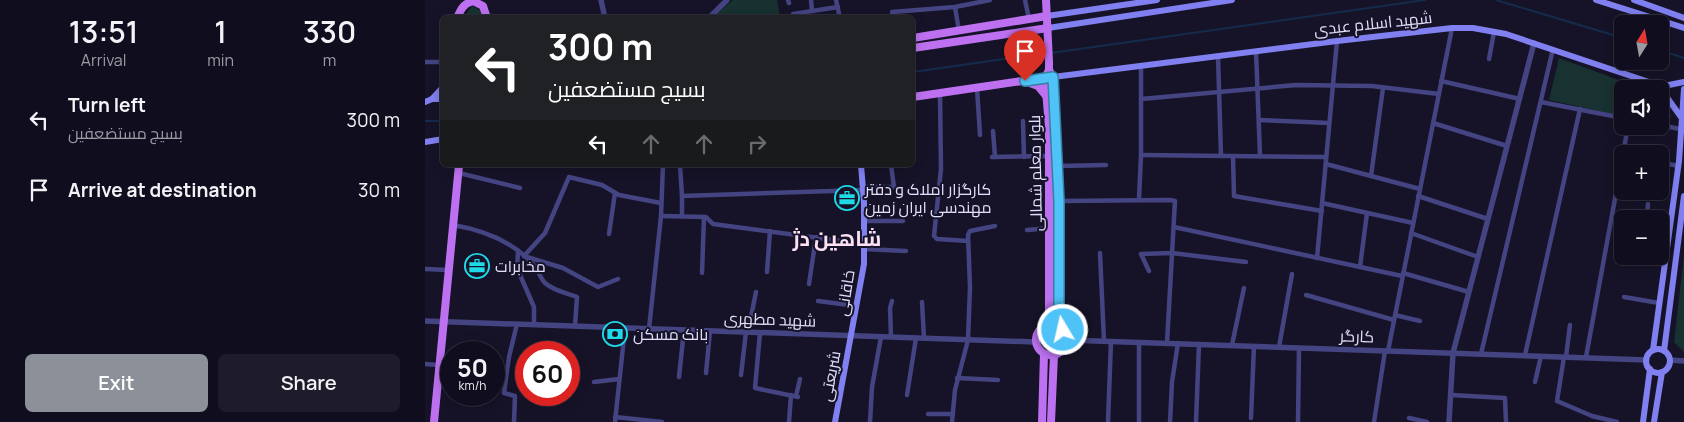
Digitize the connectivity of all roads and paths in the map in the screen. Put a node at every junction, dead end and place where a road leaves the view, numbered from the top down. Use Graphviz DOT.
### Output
graph roads {
  1 [pos="601,0"];
  2 [pos="727,0"];
  3 [pos="811,0"];
  4 [pos="837,0"];
  5 [pos="990,0"];
  6 [pos="1025,0"];
  7 [pos="1046,0"];
  8 [pos="1157,0"];
  9 [pos="1231,0"];
  10 [pos="1596,0"];
  11 [pos="1634,0"];
  12 [pos="479,1"];
  13 [pos="466,2"];
  14 [pos="1122,3"];
  15 [pos="838,7"];
  16 [pos="955,7"];
  17 [pos="812,11"];
  18 [pos="1673,14"];
  19 [pos="458,15"];
  20 [pos="486,15"];
  21 [pos="604,15"];
  22 [pos="712,15"];
  23 [pos="793,15"];
  24 [pos="839,15"];
  25 [pos="892,15"];
  26 [pos="1047,16"];
  27 [pos="1684,18"];
  28 [pos="1029,19"];
  29 [pos="1670,24"];
  30 [pos="1048,28"];
  31 [pos="1452,28"];
  32 [pos="1684,28"];
  33 [pos="959,31"];
  34 [pos="1494,32"];
  35 [pos="915,38"];
  36 [pos="1337,41"];
  37 [pos="1534,43"];
  38 [pos="915,48"];
  39 [pos="1553,49"];
  40 [pos="1256,51"];
  41 [pos="1217,56"];
  42 [pos="1489,59"];
  43 [pos="425,62"];
  44 [pos="440,62"];
  45 [pos="1141,66"];
  46 [pos="1049,72"];
  47 [pos="1642,80"];
  48 [pos="1025,81"];
  49 [pos="1441,81"];
  50 [pos="1684,82"];
  51 [pos="1333,85"];
  52 [pos="1669,85"];
  53 [pos="977,88"];
  54 [pos="1257,88"];
  55 [pos="1383,88"];
  56 [pos="440,90"];
  57 [pos="1684,90"];
  58 [pos="1219,91"];
  59 [pos="939,94"];
  60 [pos="1439,94"];
  61 [pos="915,97"];
  62 [pos="1048,98"];
  63 [pos="432,99"];
  64 [pos="440,99"];
  65 [pos="1141,99"];
  66 [pos="1520,99"];
  67 [pos="1669,100"];
  68 [pos="425,102"];
  69 [pos="1541,102"];
  70 [pos="1580,109"];
  71 [pos="1614,116"];
  72 [pos="1681,117"];
  73 [pos="1259,120"];
  74 [pos="1023,121"];
  75 [pos="1329,123"];
  76 [pos="1433,123"];
  77 [pos="1669,127"];
  78 [pos="1680,129"];
  79 [pos="993,131"];
  80 [pos="980,135"];
  81 [pos="440,140"];
  82 [pos="425,142"];
  83 [pos="1507,146"];
  84 [pos="1053,147"];
  85 [pos="1141,155"];
  86 [pos="1049,156"];
  87 [pos="1221,156"];
  88 [pos="1233,156"];
  89 [pos="1260,156"];
  90 [pos="1024,157"];
  91 [pos="1326,157"];
  92 [pos="1326,164"];
  93 [pos="1106,165"];
  94 [pos="1058,166"];
  95 [pos="663,167"];
  96 [pos="680,167"];
  97 [pos="861,167"];
  98 [pos="891,167"];
  99 [pos="459,169"];
  100 [pos="1680,169"];
  101 [pos="1371,176"];
  102 [pos="520,188"];
  103 [pos="863,188"];
  104 [pos="1420,189"];
  105 [pos="615,193"];
  106 [pos="682,196"];
  107 [pos="1419,196"];
  108 [pos="1684,196"];
  109 [pos="1139,199"];
  110 [pos="1615,200"];
  111 [pos="1059,201"];
  112 [pos="661,202"];
  113 [pos="1322,203"];
  114 [pos="1648,204"];
  115 [pos="1648,210"];
  116 [pos="1321,211"];
  117 [pos="1367,213"];
  118 [pos="661,216"];
  119 [pos="682,216"];
  120 [pos="705,217"];
  121 [pos="1488,220"];
  122 [pos="864,221"];
  123 [pos="903,221"];
  124 [pos="1413,223"];
  125 [pos="1669,223"];
  126 [pos="453,225"];
  127 [pos="995,226"];
  128 [pos="1174,227"];
  129 [pos="1050,228"];
  130 [pos="1027,230"];
  131 [pos="771,231"];
  132 [pos="1411,233"];
  133 [pos="609,234"];
  134 [pos="816,237"];
  135 [pos="968,241"];
  136 [pos="864,246"];
  137 [pos="906,251"];
  138 [pos="518,252"];
  139 [pos="1100,253"];
  140 [pos="1172,253"];
  141 [pos="524,256"];
  142 [pos="1479,257"];
  143 [pos="1317,258"];
  144 [pos="1246,262"];
  145 [pos="1662,265"];
  146 [pos="1360,267"];
  147 [pos="425,269"];
  148 [pos="449,270"];
  149 [pos="1149,271"];
  150 [pos="767,272"];
  151 [pos="702,273"];
  152 [pos="1292,274"];
  153 [pos="1403,275"];
  154 [pos="618,279"];
  155 [pos="809,284"];
  156 [pos="1244,288"];
  157 [pos="755,292"];
  158 [pos="1469,292"];
  159 [pos="1306,296"];
  160 [pos="1624,297"];
  161 [pos="817,301"];
  162 [pos="892,301"];
  163 [pos="921,302"];
  164 [pos="1659,303"];
  165 [pos="857,306"];
  166 [pos="1394,318"];
  167 [pos="425,321"];
  168 [pos="1420,321"];
  169 [pos="443,322"];
  170 [pos="517,324"];
  171 [pos="1049,324"];
  172 [pos="534,325"];
  173 [pos="1570,325"];
  174 [pos="575,326"];
  175 [pos="1059,327"];
  176 [pos="625,328"];
  177 [pos="649,329"];
  178 [pos="684,330"];
  179 [pos="709,331"];
  180 [pos="747,332"];
  181 [pos="760,333"];
  182 [pos="852,336"];
  183 [pos="881,337"];
  184 [pos="891,337"];
  185 [pos="915,338"];
  186 [pos="924,338"];
  187 [pos="968,340"];
  188 [pos="1066,340"];
  189 [pos="1104,341"];
  190 [pos="1111,341"];
  191 [pos="1035,342"];
  192 [pos="1139,342"];
  193 [pos="1167,343"];
  194 [pos="1178,343"];
  195 [pos="1199,344"];
  196 [pos="1232,345"];
  197 [pos="1254,346"];
  198 [pos="1279,347"];
  199 [pos="1299,348"];
  200 [pos="1653,350"];
  201 [pos="1386,351"];
  202 [pos="1664,351"];
  203 [pos="1453,353"];
  204 [pos="1044,354"];
  205 [pos="1481,354"];
  206 [pos="1054,355"];
  207 [pos="1525,355"];
  208 [pos="1541,356"];
  209 [pos="1565,357"];
  210 [pos="1586,357"];
  211 [pos="1647,360"];
  212 [pos="1670,360"];
  213 [pos="1684,361"];
  214 [pos="425,364"];
  215 [pos="439,365"];
  216 [pos="1649,369"];
  217 [pos="1662,372"];
  218 [pos="706,373"];
  219 [pos="741,375"];
  220 [pos="679,377"];
  221 [pos="957,378"];
  222 [pos="619,379"];
  223 [pos="800,379"];
  224 [pos="998,380"];
  225 [pos="594,382"];
  226 [pos="1535,382"];
  227 [pos="1451,394"];
  228 [pos="907,395"];
  229 [pos="795,396"];
  230 [pos="928,414"];
  231 [pos="953,414"];
  232 [pos="1251,418"];
  233 [pos="1409,418"];
  234 [pos="615,420"];
  235 [pos="434,422"];
  236 [pos="514,422"];
  237 [pos="654,422"];
  238 [pos="662,422"];
  239 [pos="789,422"];
  240 [pos="835,422"];
  241 [pos="870,422"];
  242 [pos="952,422"];
  243 [pos="1042,422"];
  244 [pos="1051,422"];
  245 [pos="1107,422"];
  246 [pos="1139,422"];
  247 [pos="1170,422"];
  248 [pos="1196,422"];
  249 [pos="1298,422"];
  250 [pos="1374,422"];
  251 [pos="1427,422"];
  252 [pos="1449,422"];
  253 [pos="1506,422"];
  254 [pos="1617,422"];
  255 [pos="1643,422"];
  256 [pos="1654,422"];
  1 -- 21 [label="street"];
  2 -- 22 [label="street"];
  3 -- 17 [label="street"];
  4 -- 15 [label="street"];
  5 -- 16 [label="street"];
  6 -- 28 [label="street"];
  7 -- 26 [label="main road"];
  8 -- 14 [label="main road"];
  9 -- 30 [label="main road"];
  10 -- 29 [label="main road"];
  11 -- 18 [label="main road"];
  12 -- 13 [label="main road"];
  12 -- 20 [label="main road"];
  13 -- 19 [label="main road"];
  14 -- 26 [label="main road"];
  15 -- 17 [label="street"];
  15 -- 24 [label="street"];
  16 -- 25 [label="street"];
  16 -- 33 [label="street"];
  17 -- 23 [label="street"];
  18 -- 27 [label="main road"];
  18 -- 29 [label="main road"];
  26 -- 28 [label="main road"];
  26 -- 30 [label="main road"];
  28 -- 33 [label="main road"];
  29 -- 32 [label="main road"];
  30 -- 38 [label="main road"];
  30 -- 46 [label="main road"];
  31 -- 34 [label="main road, شهید اسلام عبدی"];
  31 -- 36 [label="main road, شهید اسلام عبدی"];
  31 -- 49 [label="street"];
  33 -- 35 [label="main road"];
  34 -- 37 [label="main road, شهید اسلام عبدی"];
  34 -- 42 [label="street"];
  36 -- 40 [label="main road, شهید اسلام عبدی"];
  36 -- 51 [label="street"];
  37 -- 39 [label="main road, شهید اسلام عبدی"];
  37 -- 66 [label="street"];
  39 -- 47 [label="main road, شهید اسلام عبدی"];
  39 -- 69 [label="street"];
  40 -- 41 [label="main road, شهید اسلام عبدی"];
  40 -- 54 [label="street"];
  41 -- 45 [label="main road, شهید اسلام عبدی"];
  41 -- 58 [label="street"];
  43 -- 44 [label="street"];
  45 -- 46 [label="main road, شهید اسلام عبدی"];
  45 -- 65 [label="street"];
  46 -- 48 [label="main road"];
  46 -- 62 [label="main road, بلوار معلم شمالی"];
  46 -- 84 [label="main road, بلوار معلم شمالی"];
  48 -- 53 [label="main road"];
  48 -- 62 [label="main road"];
  49 -- 60 [label="street"];
  49 -- 66 [label="street"];
  50 -- 52 [label="main road"];
  51 -- 54 [label="street"];
  51 -- 55 [label="street"];
  51 -- 75 [label="street"];
  53 -- 59 [label="main road"];
  53 -- 80 [label="street"];
  54 -- 58 [label="street"];
  54 -- 73 [label="street"];
  55 -- 60 [label="street"];
  55 -- 101 [label="street"];
  56 -- 63 [label="main road"];
  57 -- 72 [label="main road"];
  58 -- 65 [label="street"];
  58 -- 87 [label="street"];
  59 -- 61 [label="main road"];
  59 -- 135 [label="street"];
  60 -- 76 [label="street"];
  62 -- 84 [label="main road, بلوار معلم شمالی"];
  63 -- 64 [label="main road"];
  63 -- 68 [label="main road"];
  65 -- 85 [label="street"];
  66 -- 83 [label="street"];
  67 -- 72 [label="main road"];
  69 -- 70 [label="street"];
  69 -- 205 [label="street"];
  70 -- 71 [label="street"];
  70 -- 207 [label="street"];
  72 -- 78 [label="main road"];
  73 -- 75 [label="street"];
  73 -- 89 [label="street"];
  74 -- 90 [label="street"];
  75 -- 91 [label="street"];
  76 -- 83 [label="street"];
  76 -- 104 [label="street"];
  77 -- 78 [label="street"];
  78 -- 100 [label="main road"];
  79 -- 90 [label="street"];
  81 -- 82 [label="main road"];
  83 -- 121 [label="street"];
  84 -- 86 [label="main road, بلوار معلم شمالی"];
  84 -- 94 [label="main road, بلوار معلم شمالی"];
  85 -- 87 [label="street"];
  85 -- 109 [label="street"];
  86 -- 90 [label="street"];
  86 -- 129 [label="main road, بلوار معلم شمالی"];
  87 -- 88 [label="street"];
  88 -- 89 [label="street"];
  88 -- 116 [label="street"];
  89 -- 91 [label="street"];
  91 -- 92 [label="street"];
  92 -- 101 [label="street"];
  92 -- 113 [label="street"];
  93 -- 94 [label="street"];
  94 -- 111 [label="main road, بلوار معلم شمالی"];
  95 -- 112 [label="street"];
  96 -- 106 [label="street"];
  97 -- 103 [label="main road, خاقانی"];
  98 -- 103 [label="street"];
  99 -- 102 [label="street"];
  99 -- 126 [label="main road"];
  100 -- 125 [label="main road"];
  101 -- 104 [label="street"];
  103 -- 106 [label="street"];
  103 -- 122 [label="main road, خاقانی"];
  104 -- 107 [label="street"];
  105 -- 112 [label="street"];
  105 -- 133 [label="street"];
  105 -- 141 [label="street"];
  106 -- 119 [label="street"];
  107 -- 121 [label="street"];
  107 -- 124 [label="street"];
  108 -- 202 [label="main road"];
  109 -- 111 [label="street"];
  109 -- 128 [label="street"];
  110 -- 210 [label="street"];
  111 -- 175 [label="main road, بلوار معلم شمالی"];
  112 -- 118 [label="street"];
  113 -- 116 [label="street"];
  113 -- 117 [label="street"];
  114 -- 115 [label="street"];
  116 -- 143 [label="street"];
  117 -- 124 [label="street"];
  117 -- 146 [label="street"];
  118 -- 119 [label="street"];
  118 -- 177 [label="street"];
  119 -- 120 [label="street"];
  120 -- 131 [label="street"];
  120 -- 151 [label="street"];
  121 -- 142 [label="street"];
  122 -- 123 [label="street"];
  122 -- 136 [label="main road, خاقانی"];
  124 -- 132 [label="street"];
  126 -- 138 [label="street"];
  126 -- 148 [label="main road"];
  127 -- 135 [label="street"];
  128 -- 140 [label="street"];
  128 -- 143 [label="street"];
  129 -- 130 [label="street"];
  129 -- 171 [label="main road, بلوار معلم شمالی"];
  131 -- 134 [label="street"];
  131 -- 150 [label="street"];
  132 -- 142 [label="street"];
  132 -- 153 [label="street"];
  134 -- 136 [label="street"];
  134 -- 155 [label="street"];
  135 -- 187 [label="street"];
  136 -- 137 [label="street"];
  136 -- 165 [label="main road, خاقانی"];
  138 -- 141 [label="street"];
  138 -- 172 [label="street"];
  139 -- 189 [label="street"];
  140 -- 144 [label="street"];
  140 -- 149 [label="street"];
  140 -- 193 [label="street"];
  141 -- 154 [label="street"];
  141 -- 174 [label="street"];
  142 -- 158 [label="street"];
  143 -- 146 [label="street"];
  145 -- 164 [label="main road"];
  146 -- 153 [label="street"];
  147 -- 148 [label="street"];
  148 -- 169 [label="main road"];
  152 -- 198 [label="street"];
  153 -- 158 [label="street"];
  153 -- 166 [label="street"];
  156 -- 196 [label="street"];
  157 -- 180 [label="street"];
  158 -- 203 [label="street"];
  159 -- 166 [label="street"];
  160 -- 164 [label="street"];
  161 -- 165 [label="street"];
  162 -- 184 [label="street"];
  163 -- 186 [label="street"];
  164 -- 200 [label="main road"];
  165 -- 182 [label="main road, خاقانی"];
  166 -- 168 [label="street"];
  166 -- 201 [label="street"];
  167 -- 169 [label="street, شهید مطهری"];
  169 -- 170 [label="street, شهید مطهری"];
  169 -- 215 [label="main road"];
  170 -- 172 [label="street, شهید مطهری"];
  170 -- 236 [label="street"];
  171 -- 175 [label="main road"];
  171 -- 191 [label="main road"];
  172 -- 174 [label="street, شهید مطهری"];
  173 -- 209 [label="street"];
  174 -- 176 [label="street, شهید مطهری"];
  175 -- 188 [label="main road"];
  176 -- 177 [label="street, شهید مطهری"];
  176 -- 222 [label="street"];
  177 -- 178 [label="street, شهید مطهری"];
  178 -- 179 [label="street, شهید مطهری"];
  178 -- 220 [label="street"];
  179 -- 180 [label="street, شهید مطهری"];
  179 -- 218 [label="street"];
  180 -- 181 [label="street, شهید مطهری"];
  180 -- 219 [label="street"];
  181 -- 182 [label="street, شهید مطهری"];
  181 -- 229 [label="street"];
  182 -- 183 [label="street, شهید مطهری"];
  182 -- 240 [label="main road, شریعتی"];
  183 -- 184 [label="street, شهید مطهری"];
  183 -- 241 [label="street"];
  184 -- 185 [label="street, شهید مطهری"];
  185 -- 186 [label="street, شهید مطهری"];
  185 -- 228 [label="street"];
  186 -- 187 [label="street, شهید مطهری"];
  187 -- 191 [label="street, شهید مطهری"];
  187 -- 221 [label="street"];
  188 -- 189 [label="street, کارگر"];
  188 -- 206 [label="main road"];
  189 -- 190 [label="street, کارگر"];
  190 -- 192 [label="street, کارگر"];
  190 -- 245 [label="street"];
  191 -- 204 [label="main road"];
  192 -- 193 [label="street, کارگر"];
  192 -- 246 [label="street"];
  193 -- 194 [label="street, کارگر"];
  194 -- 195 [label="street, کارگر"];
  194 -- 247 [label="street"];
  195 -- 196 [label="street, کارگر"];
  195 -- 248 [label="street"];
  196 -- 197 [label="street, کارگر"];
  197 -- 198 [label="street, کارگر"];
  197 -- 232 [label="street"];
  198 -- 199 [label="street, کارگر"];
  199 -- 201 [label="street, کارگر"];
  199 -- 249 [label="street"];
  200 -- 202 [label="main road"];
  200 -- 211 [label="main road"];
  201 -- 203 [label="street, کارگر"];
  201 -- 250 [label="street"];
  202 -- 212 [label="main road"];
  203 -- 205 [label="street, کارگر"];
  203 -- 227 [label="street"];
  204 -- 206 [label="main road"];
  204 -- 243 [label="main road"];
  205 -- 207 [label="street, کارگر"];
  206 -- 244 [label="main road"];
  207 -- 208 [label="street, کارگر"];
  208 -- 209 [label="street, کارگر"];
  208 -- 226 [label="street"];
  209 -- 210 [label="street, کارگر"];
  209 -- 254 [label="street"];
  210 -- 211 [label="street, کارگر"];
  211 -- 216 [label="main road"];
  212 -- 213 [label="street"];
  212 -- 217 [label="main road"];
  214 -- 215 [label="street"];
  215 -- 235 [label="main road"];
  216 -- 217 [label="main road"];
  216 -- 255 [label="main road"];
  217 -- 256 [label="main road"];
  221 -- 224 [label="street"];
  221 -- 231 [label="street"];
  222 -- 225 [label="street"];
  222 -- 234 [label="street"];
  223 -- 229 [label="street"];
  227 -- 252 [label="street"];
  227 -- 253 [label="street"];
  229 -- 239 [label="street"];
  230 -- 231 [label="street"];
  231 -- 242 [label="street"];
  233 -- 251 [label="street"];
  234 -- 237 [label="street"];
  237 -- 238 [label="street"];
}
